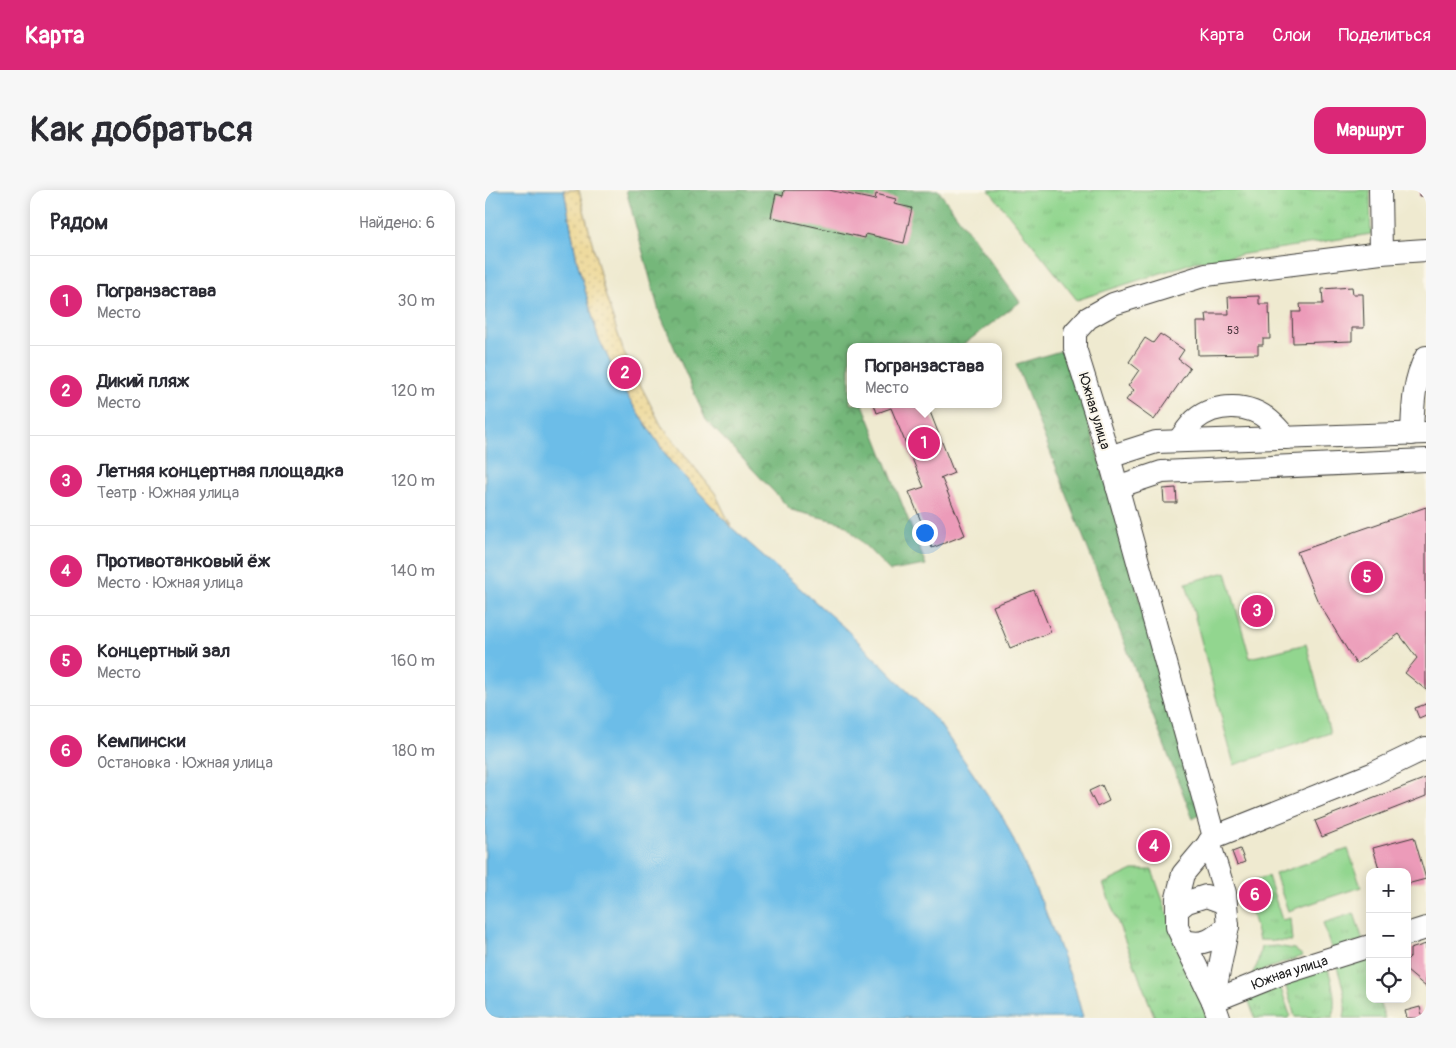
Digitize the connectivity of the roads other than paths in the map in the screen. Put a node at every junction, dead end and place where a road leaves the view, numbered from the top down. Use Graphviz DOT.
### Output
graph roads {
  1 [pos="1380,190"];
  2 [pos="1426,250"];
  3 [pos="1381,253"];
  4 [pos="1426,357"];
  5 [pos="1419,433"];
  6 [pos="1286,438"];
  7 [pos="1167,442"];
  8 [pos="1109,457"];
  9 [pos="1426,460"];
  10 [pos="1117,487"];
  11 [pos="1426,748"];
  12 [pos="1211,840"];
  13 [pos="1225,904"];
  14 [pos="1177,910"];
  15 [pos="1228,926"];
  16 [pos="1426,928"];
  17 [pos="1411,933"];
  18 [pos="1184,941"];
  19 [pos="1366,947"];
  20 [pos="1216,1009"];
  1 -- 3 [label="street"];
  2 -- 3 [label="street, Южная улица"];
  3 -- 8 [label="street, Южная улица"];
  4 -- 5 [label="street"];
  5 -- 6 [label="street"];
  6 -- 7 [label="street"];
  6 -- 7 [label="street"];
  7 -- 8 [label="street"];
  8 -- 10 [label="street, Южная улица"];
  9 -- 10 [label="street"];
  10 -- 12 [label="street, Южная улица"];
  11 -- 12 [label="street"];
  12 -- 13 [label="street, Южная улица"];
  12 -- 14 [label="street"];
  13 -- 14 [label="street"];
  13 -- 15 [label="street, Южная улица"];
  14 -- 18 [label="street"];
  15 -- 18 [label="street"];
  15 -- 20 [label="street, Южная улица"];
  16 -- 17 [label="street"];
  18 -- 20 [label="street"];
  19 -- 20 [label="street, Южная улица"];
}
